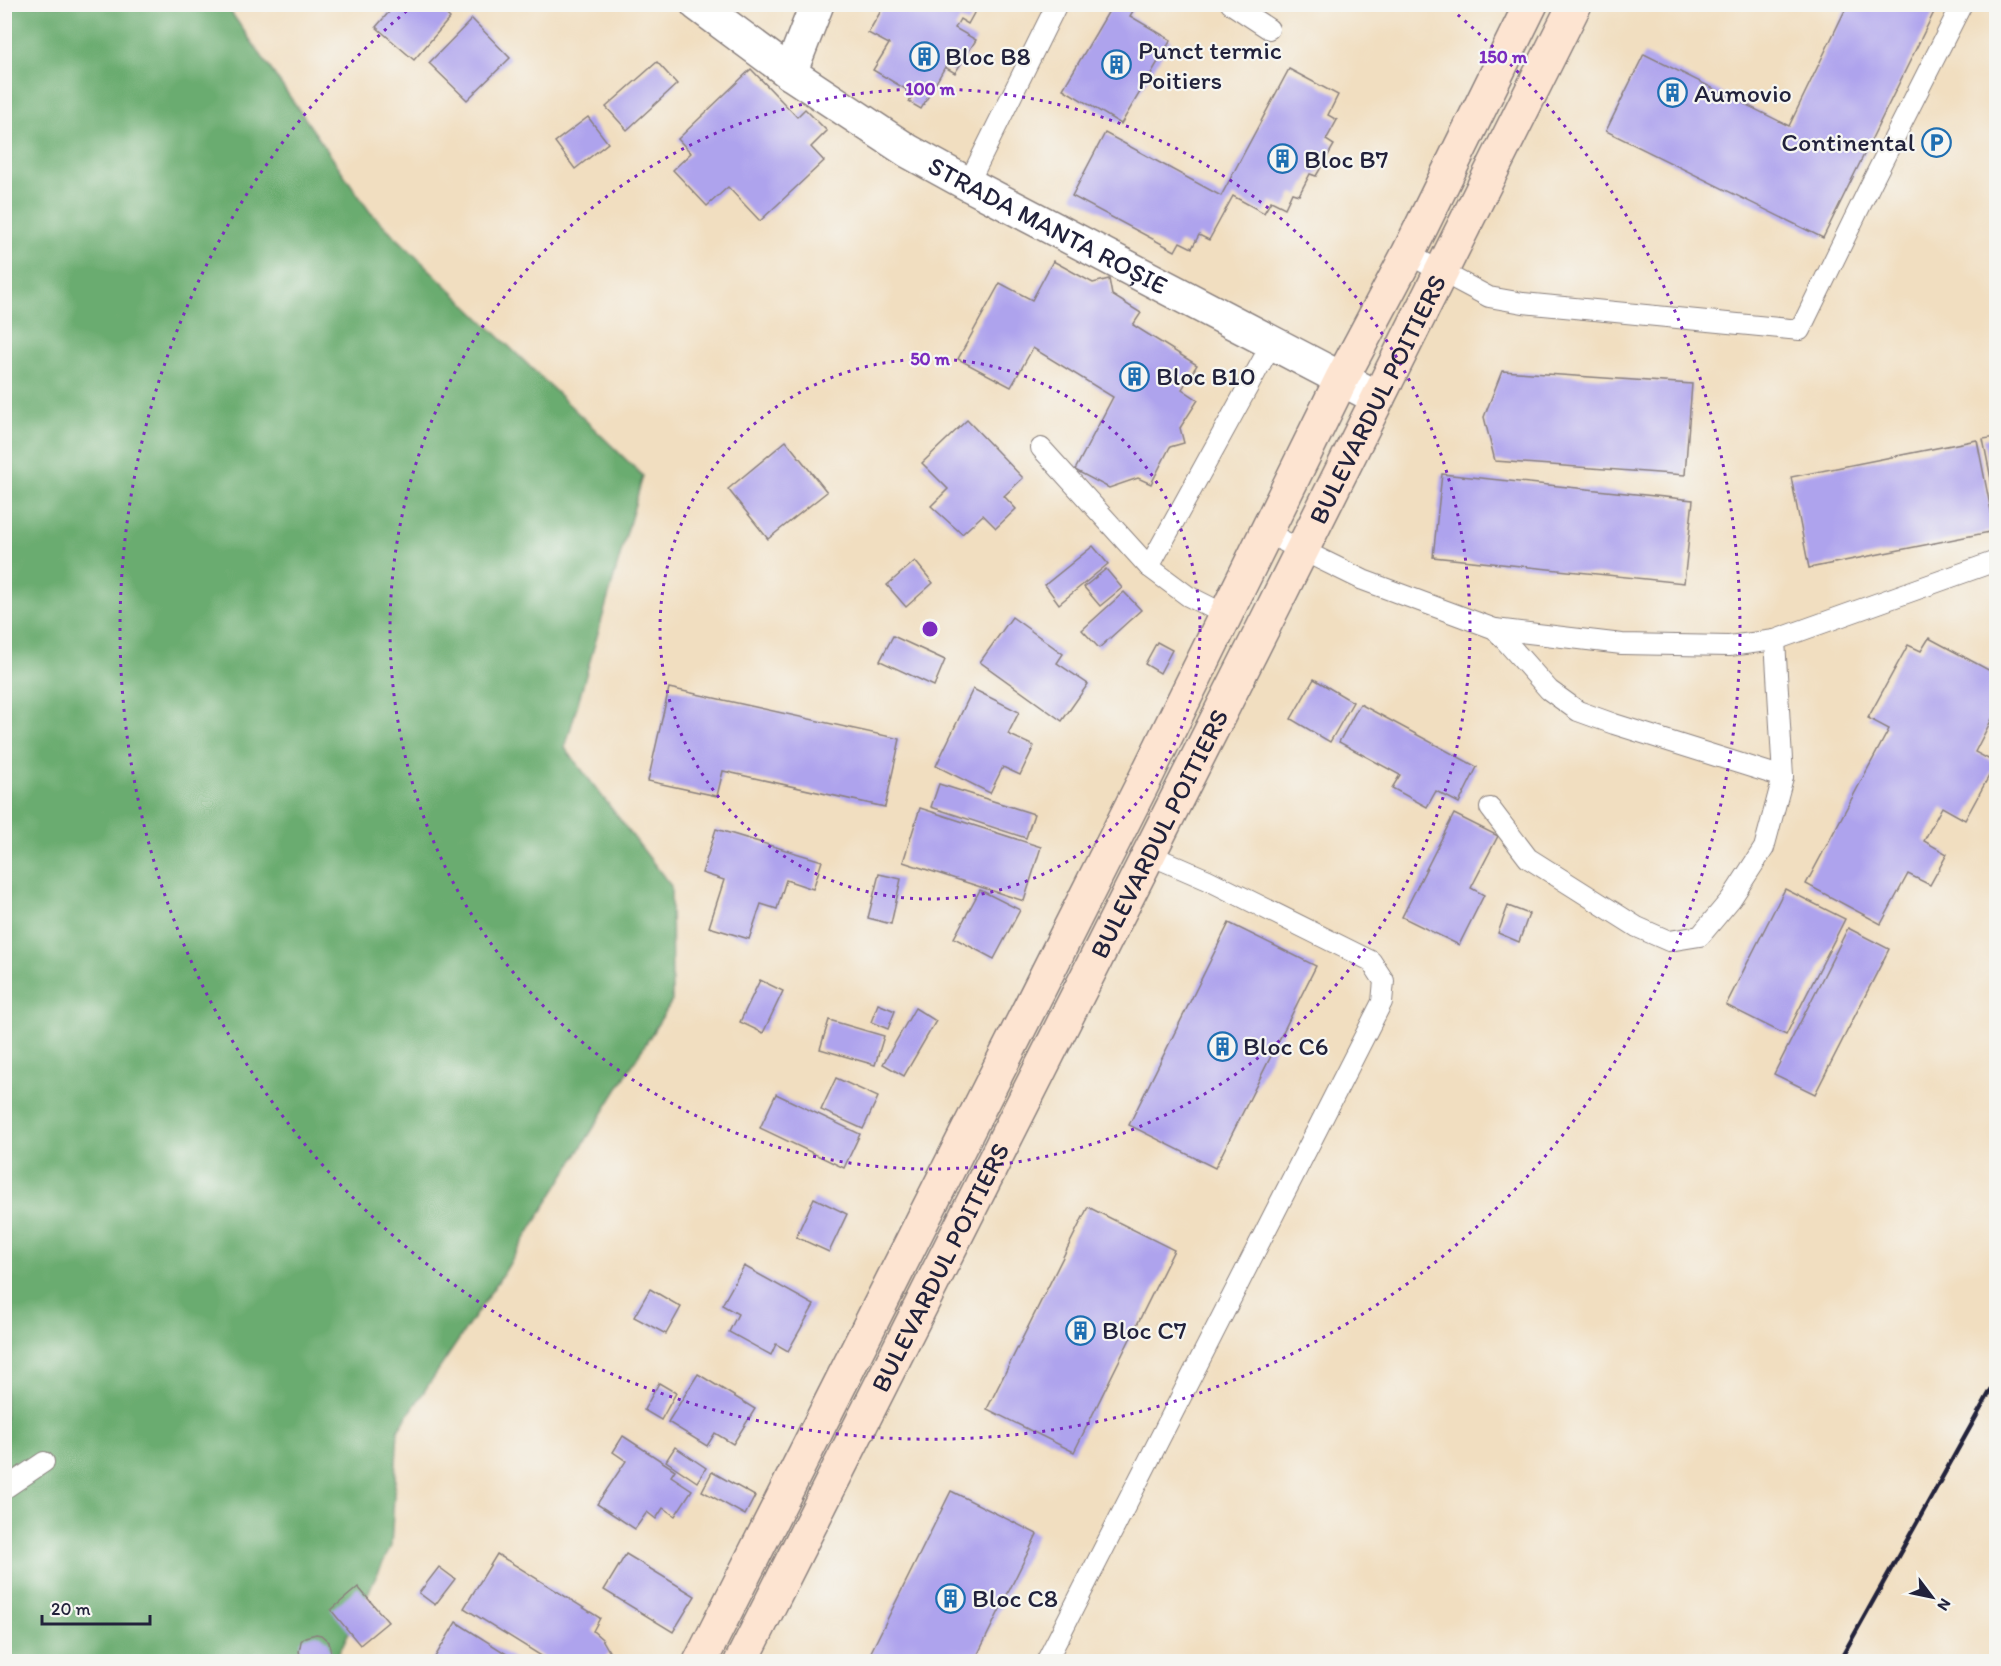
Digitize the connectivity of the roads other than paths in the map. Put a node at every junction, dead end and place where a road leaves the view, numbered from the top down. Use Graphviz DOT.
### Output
graph roads {
  1 [pos="697,4"];
  2 [pos="817,4"];
  3 [pos="1057,4"];
  4 [pos="1231,4"];
  5 [pos="1531,4"];
  6 [pos="1575,4"];
  7 [pos="1962,4"];
  8 [pos="1269,29"];
  9 [pos="790,73"];
  10 [pos="968,184"];
  11 [pos="1408,254"];
  12 [pos="1441,272"];
  13 [pos="1272,343"];
  14 [pos="1341,380"];
  15 [pos="1378,398"];
  16 [pos="1041,448"];
  17 [pos="1267,533"];
  18 [pos="1302,550"];
  19 [pos="1996,561"];
  20 [pos="1149,567"];
  21 [pos="1226,615"];
  22 [pos="1495,629"];
  23 [pos="1775,640"];
  24 [pos="1783,777"];
  25 [pos="1490,808"];
  26 [pos="1148,854"];
  27 [pos="44,1462"];
  28 [pos="4,1489"];
  29 [pos="713,1657"];
  30 [pos="741,1662"];
  31 [pos="1046,1662"];
  1 -- 9 [label="street, STRADA MANTA ROȘIE"];
  2 -- 9 [label="street"];
  3 -- 10 [label="lane"];
  4 -- 8 [label="lane"];
  5 -- 11 [label="main road, BULEVARDUL POITIERS"];
  6 -- 12 [label="main road, BULEVARDUL POITIERS"];
  7 -- 12 [label="lane"];
  9 -- 10 [label="street, STRADA MANTA ROȘIE"];
  10 -- 13 [label="street, STRADA MANTA ROȘIE"];
  11 -- 12 [label="lane"];
  11 -- 14 [label="main road, BULEVARDUL POITIERS"];
  12 -- 15 [label="main road, BULEVARDUL POITIERS"];
  13 -- 14 [label="street, STRADA MANTA ROȘIE"];
  13 -- 20 [label="lane"];
  14 -- 15 [label="street, STRADA MANTA ROȘIE"];
  14 -- 17 [label="main road, BULEVARDUL POITIERS"];
  15 -- 18 [label="main road, BULEVARDUL POITIERS"];
  16 -- 20 [label="lane"];
  17 -- 18 [label="lane"];
  17 -- 21 [label="main road, BULEVARDUL POITIERS"];
  18 -- 22 [label="lane"];
  18 -- 26 [label="main road, BULEVARDUL POITIERS"];
  19 -- 23 [label="lane"];
  20 -- 21 [label="lane"];
  21 -- 29 [label="main road, BULEVARDUL POITIERS"];
  22 -- 23 [label="lane"];
  22 -- 24 [label="lane"];
  23 -- 24 [label="lane"];
  24 -- 25 [label="lane"];
  26 -- 30 [label="main road, BULEVARDUL POITIERS"];
  26 -- 31 [label="lane"];
  27 -- 28 [label="lane"];
}
